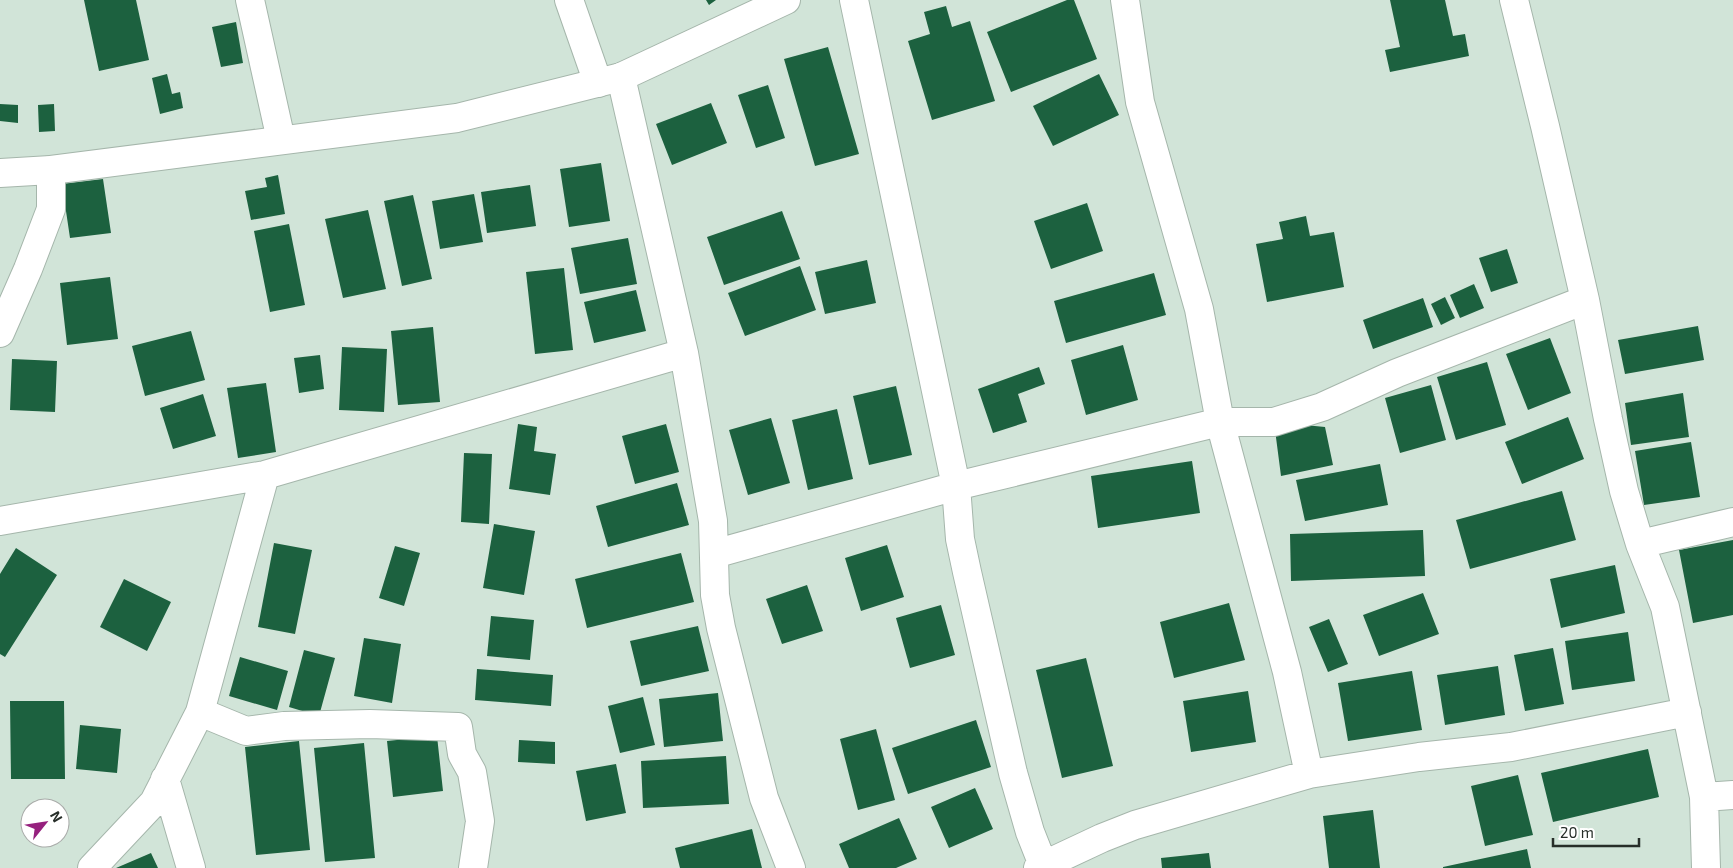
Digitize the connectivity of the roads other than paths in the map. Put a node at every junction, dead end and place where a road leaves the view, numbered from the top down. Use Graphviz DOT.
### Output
graph roads {
  1 [pos="250,0"];
  2 [pos="569,0"];
  3 [pos="786,0"];
  4 [pos="854,0"];
  5 [pos="1126,0"];
  6 [pos="1514,0"];
  7 [pos="609,80"];
  8 [pos="281,140"];
  9 [pos="51,170"];
  10 [pos="0,173"];
  11 [pos="1586,300"];
  12 [pos="0,333"];
  13 [pos="684,353"];
  14 [pos="1220,422"];
  15 [pos="265,475"];
  16 [pos="956,486"];
  17 [pos="0,521"];
  18 [pos="1733,522"];
  19 [pos="1640,544"];
  20 [pos="714,554"];
  21 [pos="200,712"];
  22 [pos="1687,712"];
  23 [pos="1308,774"];
  24 [pos="165,779"];
  25 [pos="1733,795"];
  26 [pos="1704,797"];
  27 [pos="1041,867"];
  28 [pos="92,868"];
  29 [pos="192,868"];
  30 [pos="473,868"];
  31 [pos="791,868"];
  32 [pos="1706,868"];
  1 -- 8 [label="street"];
  2 -- 7 [label="street"];
  3 -- 7 [label="street"];
  4 -- 16 [label="street"];
  5 -- 14 [label="street"];
  6 -- 11 [label="street"];
  7 -- 8 [label="street"];
  7 -- 13 [label="street"];
  8 -- 9 [label="street"];
  9 -- 10 [label="street"];
  9 -- 12 [label="street"];
  11 -- 14 [label="street"];
  11 -- 19 [label="street"];
  13 -- 15 [label="street"];
  13 -- 20 [label="street"];
  14 -- 16 [label="street"];
  14 -- 23 [label="street"];
  15 -- 17 [label="street"];
  15 -- 21 [label="street"];
  16 -- 20 [label="street"];
  16 -- 27 [label="street"];
  18 -- 19 [label="street"];
  19 -- 22 [label="street"];
  20 -- 31 [label="street"];
  21 -- 24 [label="street"];
  21 -- 30 [label="street"];
  22 -- 23 [label="street"];
  22 -- 26 [label="street"];
  23 -- 27 [label="street"];
  24 -- 28 [label="street"];
  24 -- 29 [label="street"];
  25 -- 26 [label="street"];
  26 -- 32 [label="street"];
}
